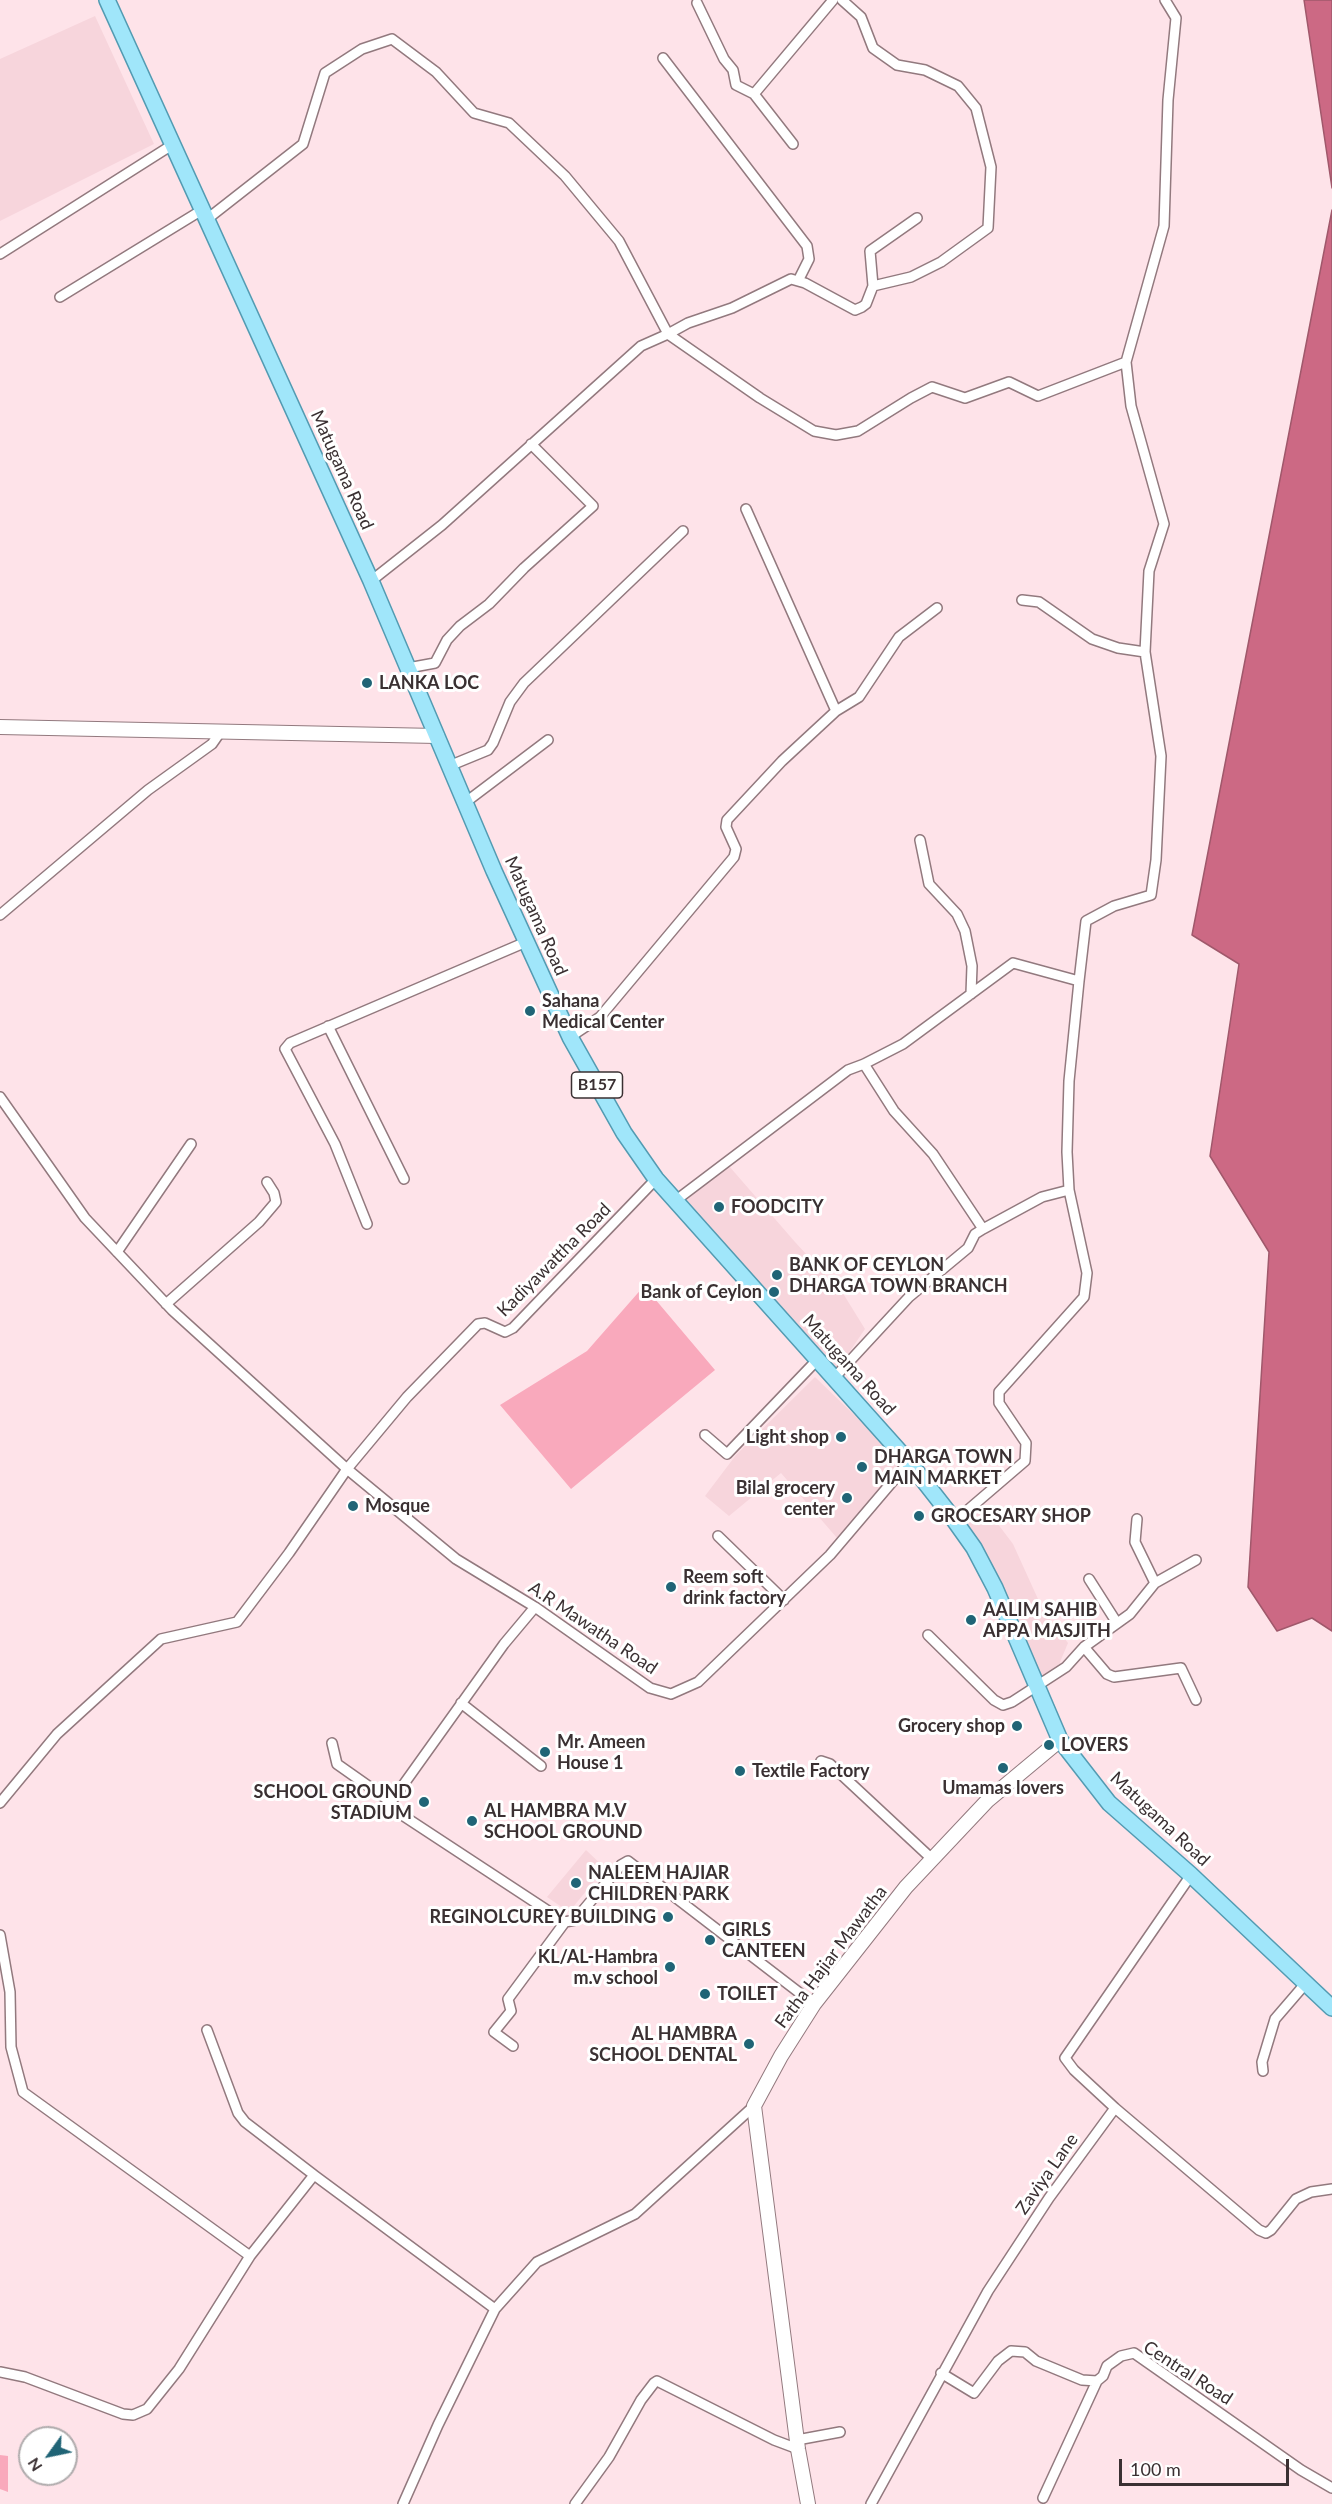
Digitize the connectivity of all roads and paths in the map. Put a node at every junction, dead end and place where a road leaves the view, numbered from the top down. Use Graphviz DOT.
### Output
graph roads {
  1 [pos="107,0"];
  2 [pos="832,0"];
  3 [pos="842,0"];
  4 [pos="1165,0"];
  5 [pos="697,3"];
  6 [pos="663,58"];
  7 [pos="754,94"];
  8 [pos="793,144"];
  9 [pos="172,145"];
  10 [pos="204,215"];
  11 [pos="917,218"];
  12 [pos="0,254"];
  13 [pos="798,281"];
  14 [pos="873,286"];
  15 [pos="60,297"];
  16 [pos="668,334"];
  17 [pos="1126,362"];
  18 [pos="531,444"];
  19 [pos="746,509"];
  20 [pos="683,531"];
  21 [pos="371,581"];
  22 [pos="1022,600"];
  23 [pos="937,608"];
  24 [pos="1145,652"];
  25 [pos="408,668"];
  26 [pos="836,711"];
  27 [pos="0,727"];
  28 [pos="221,731"];
  29 [pos="436,736"];
  30 [pos="548,740"];
  31 [pos="449,766"];
  32 [pos="466,802"];
  33 [pos="920,840"];
  34 [pos="0,915"];
  35 [pos="526,942"];
  36 [pos="1079,981"];
  37 [pos="971,994"];
  38 [pos="327,1026"];
  39 [pos="570,1037"];
  40 [pos="864,1064"];
  41 [pos="0,1097"];
  42 [pos="191,1144"];
  43 [pos="404,1179"];
  44 [pos="656,1179"];
  45 [pos="267,1182"];
  46 [pos="1069,1190"];
  47 [pos="675,1201"];
  48 [pos="367,1224"];
  49 [pos="983,1229"];
  50 [pos="117,1252"];
  51 [pos="166,1304"];
  52 [pos="818,1359"];
  53 [pos="835,1377"];
  54 [pos="705,1435"];
  55 [pos="909,1462"];
  56 [pos="347,1469"];
  57 [pos="1137,1519"];
  58 [pos="954,1521"];
  59 [pos="718,1536"];
  60 [pos="1196,1560"];
  61 [pos="1089,1579"];
  62 [pos="1155,1583"];
  63 [pos="784,1600"];
  64 [pos="535,1607"];
  65 [pos="1117,1623"];
  66 [pos="928,1635"];
  67 [pos="1084,1647"];
  68 [pos="1037,1687"];
  69 [pos="1196,1700"];
  70 [pos="461,1703"];
  71 [pos="1060,1740"];
  72 [pos="332,1743"];
  73 [pos="821,1761"];
  74 [pos="541,1766"];
  75 [pos="391,1802"];
  76 [pos="0,1803"];
  77 [pos="932,1859"];
  78 [pos="1191,1875"];
  79 [pos="565,1922"];
  80 [pos="0,1935"];
  81 [pos="1306,1983"];
  82 [pos="814,2004"];
  83 [pos="1332,2008"];
  84 [pos="207,2030"];
  85 [pos="513,2046"];
  86 [pos="1263,2071"];
  87 [pos="754,2106"];
  88 [pos="1115,2108"];
  89 [pos="314,2175"];
  90 [pos="1332,2189"];
  91 [pos="250,2256"];
  92 [pos="495,2309"];
  93 [pos="0,2372"];
  94 [pos="941,2373"];
  95 [pos="1097,2380"];
  96 [pos="840,2432"];
  97 [pos="797,2445"];
  98 [pos="1332,2488"];
  99 [pos="1043,2498"];
  100 [pos="403,2504"];
  101 [pos="575,2504"];
  102 [pos="808,2504"];
  103 [pos="871,2504"];
  1 -- 9 [label="main road, Matugama Road / B157"];
  2 -- 7 [label="street"];
  3 -- 14 [label="street"];
  4 -- 17 [label="street"];
  5 -- 7 [label="street"];
  6 -- 13 [label="street"];
  7 -- 8 [label="street"];
  9 -- 10 [label="main road, Matugama Road / B157"];
  9 -- 12 [label="street"];
  10 -- 15 [label="street"];
  10 -- 16 [label="street"];
  10 -- 21 [label="main road, Matugama Road / B157"];
  11 -- 14 [label="street"];
  13 -- 14 [label="street"];
  13 -- 16 [label="street"];
  16 -- 17 [label="street"];
  16 -- 18 [label="street"];
  17 -- 24 [label="street"];
  18 -- 21 [label="street"];
  18 -- 25 [label="street"];
  19 -- 26 [label="street"];
  20 -- 31 [label="street"];
  21 -- 25 [label="main road, Matugama Road / B157"];
  22 -- 24 [label="street"];
  23 -- 26 [label="street"];
  24 -- 36 [label="street"];
  25 -- 29 [label="main road, Matugama Road / B157"];
  26 -- 39 [label="street"];
  27 -- 28 [label="street"];
  28 -- 29 [label="street"];
  28 -- 34 [label="street"];
  29 -- 31 [label="main road, Matugama Road / B157"];
  30 -- 32 [label="street"];
  31 -- 32 [label="main road, Matugama Road / B157"];
  32 -- 35 [label="main road, Matugama Road / B157"];
  33 -- 37 [label="street"];
  35 -- 38 [label="street"];
  35 -- 39 [label="main road, Matugama Road / B157"];
  36 -- 37 [label="street"];
  36 -- 46 [label="street"];
  37 -- 40 [label="street"];
  38 -- 43 [label="street"];
  38 -- 48 [label="street"];
  39 -- 44 [label="main road, Matugama Road / B157"];
  40 -- 47 [label="street"];
  40 -- 49 [label="street"];
  41 -- 50 [label="street, A.R Mawatha Road"];
  42 -- 50 [label="street"];
  44 -- 47 [label="main road, Matugama Road / B157"];
  44 -- 56 [label="street, Kadiyawattha Road"];
  45 -- 51 [label="street"];
  46 -- 49 [label="street"];
  46 -- 58 [label="street"];
  47 -- 52 [label="main road, Matugama Road / B157"];
  49 -- 53 [label="street"];
  50 -- 51 [label="street, A.R Mawatha Road"];
  51 -- 56 [label="street, A.R Mawatha Road"];
  52 -- 53 [label="main road, Matugama Road / B157"];
  52 -- 54 [label="street"];
  53 -- 55 [label="main road, Matugama Road / B157"];
  55 -- 58 [label="main road, Matugama Road / B157"];
  55 -- 63 [label="street, A.R Mawatha Road"];
  56 -- 64 [label="street, A.R Mawatha Road"];
  56 -- 76 [label="street"];
  57 -- 62 [label="street"];
  58 -- 68 [label="main road, Matugama Road / B157"];
  59 -- 63 [label="street"];
  60 -- 62 [label="street"];
  61 -- 65 [label="street"];
  62 -- 65 [label="street"];
  63 -- 64 [label="street, A.R Mawatha Road"];
  64 -- 70 [label="street"];
  65 -- 67 [label="street"];
  66 -- 68 [label="street"];
  67 -- 68 [label="street"];
  67 -- 69 [label="street"];
  68 -- 71 [label="main road, Matugama Road / B157"];
  70 -- 74 [label="street"];
  70 -- 75 [label="street"];
  71 -- 77 [label="street, Fatha Hajiar Mawatha"];
  71 -- 78 [label="main road, Matugama Road / B157"];
  72 -- 75 [label="street"];
  73 -- 77 [label="street"];
  75 -- 79 [label="street"];
  77 -- 82 [label="street, Fatha Hajiar Mawatha"];
  78 -- 81 [label="main road, Matugama Road / B157"];
  78 -- 88 [label="street"];
  79 -- 82 [label="street"];
  79 -- 85 [label="street"];
  80 -- 91 [label="street"];
  81 -- 83 [label="main road, Matugama Road / B157"];
  81 -- 86 [label="street"];
  82 -- 87 [label="street, Fatha Hajiar Mawatha"];
  84 -- 89 [label="street"];
  87 -- 92 [label="street"];
  87 -- 97 [label="street"];
  88 -- 90 [label="street"];
  88 -- 94 [label="street, Zaviya Lane"];
  89 -- 91 [label="street"];
  89 -- 92 [label="street"];
  91 -- 93 [label="street"];
  92 -- 100 [label="street"];
  94 -- 95 [label="street"];
  94 -- 103 [label="street, Zaviya Lane"];
  95 -- 98 [label="street, Central Road"];
  95 -- 99 [label="street"];
  96 -- 97 [label="street"];
  97 -- 101 [label="street"];
  97 -- 102 [label="street"];
}
